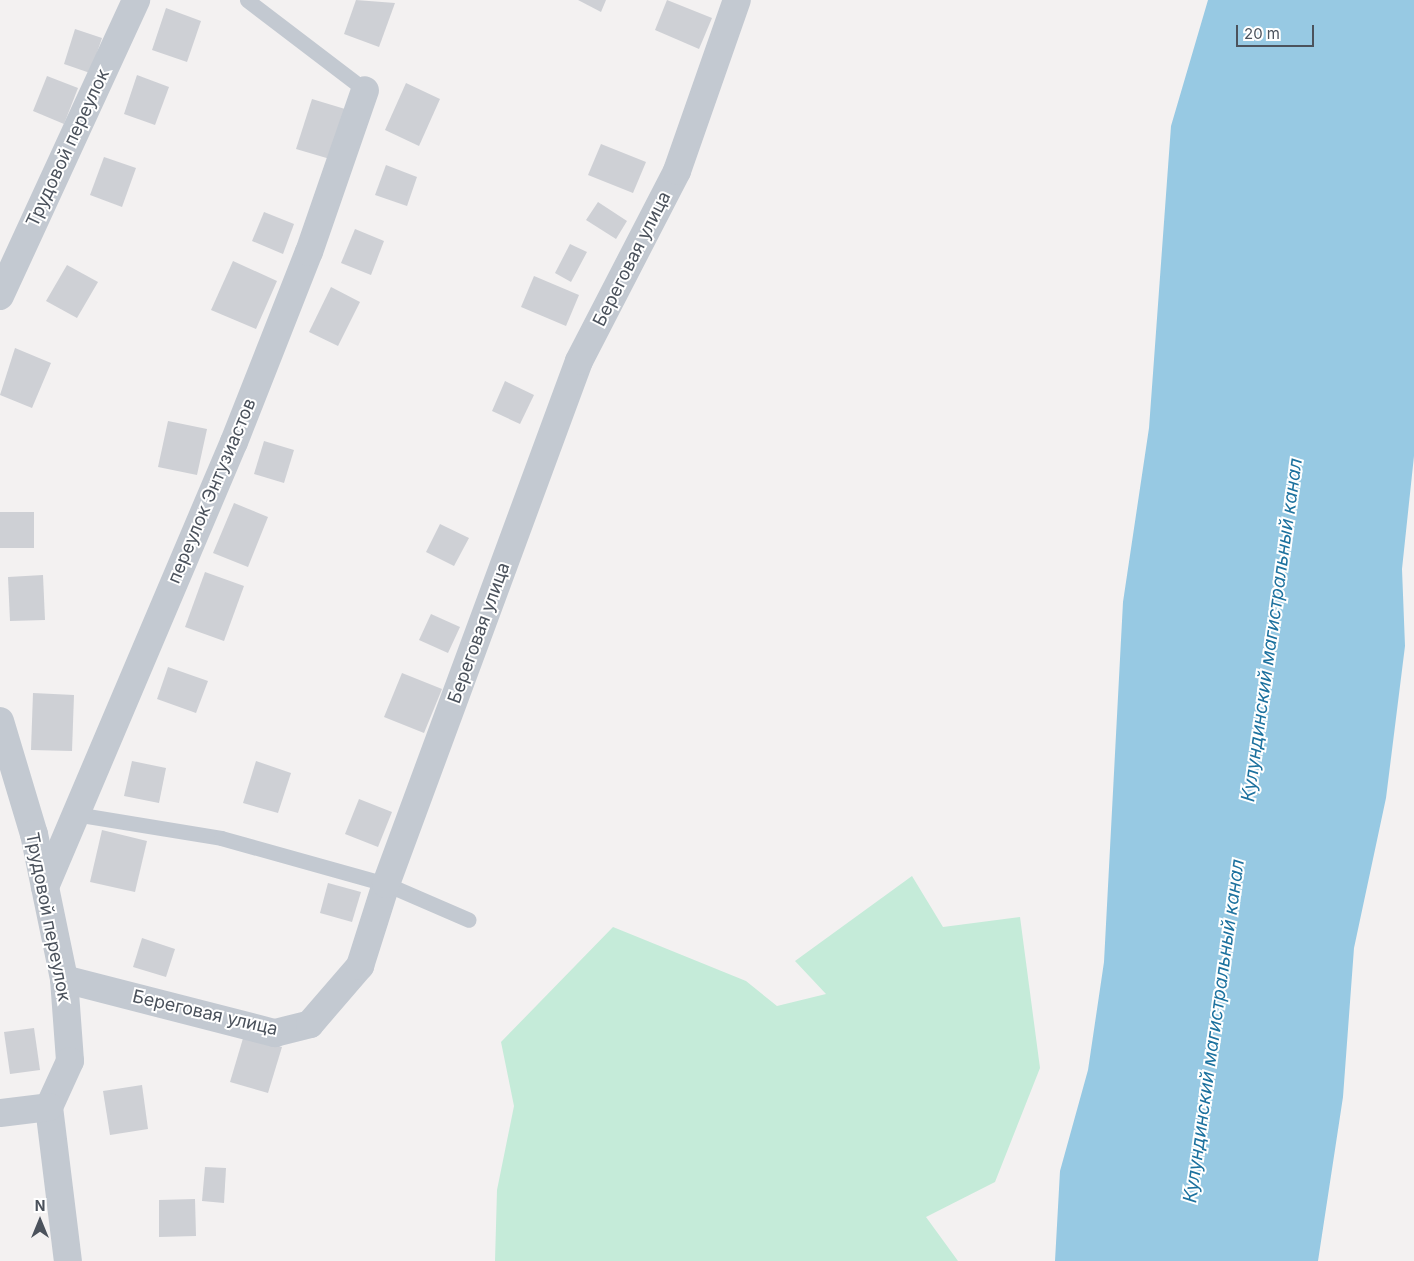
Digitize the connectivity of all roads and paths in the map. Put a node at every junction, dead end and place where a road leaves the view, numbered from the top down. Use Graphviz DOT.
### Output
graph roads {
  1 [pos="136,0"];
  2 [pos="247,0"];
  3 [pos="737,0"];
  4 [pos="365,90"];
  5 [pos="0,296"];
  6 [pos="0,721"];
  7 [pos="75,814"];
  8 [pos="386,884"];
  9 [pos="45,887"];
  10 [pos="469,920"];
  11 [pos="64,979"];
  12 [pos="49,1107"];
  13 [pos="0,1113"];
  14 [pos="68,1261"];
  1 -- 5 [label="street, Трудовой переулок"];
  2 -- 4 [label="lane"];
  3 -- 8 [label="street, Береговая улица"];
  4 -- 7 [label="street, переулок Энтузиастов"];
  6 -- 9 [label="street, Трудовой переулок"];
  7 -- 8 [label="lane"];
  7 -- 9 [label="street, переулок Энтузиастов"];
  8 -- 10 [label="lane"];
  8 -- 11 [label="street, Береговая улица"];
  9 -- 11 [label="street, Трудовой переулок"];
  11 -- 12 [label="street, Трудовой переулок"];
  12 -- 13 [label="street"];
  12 -- 14 [label="street"];
}
